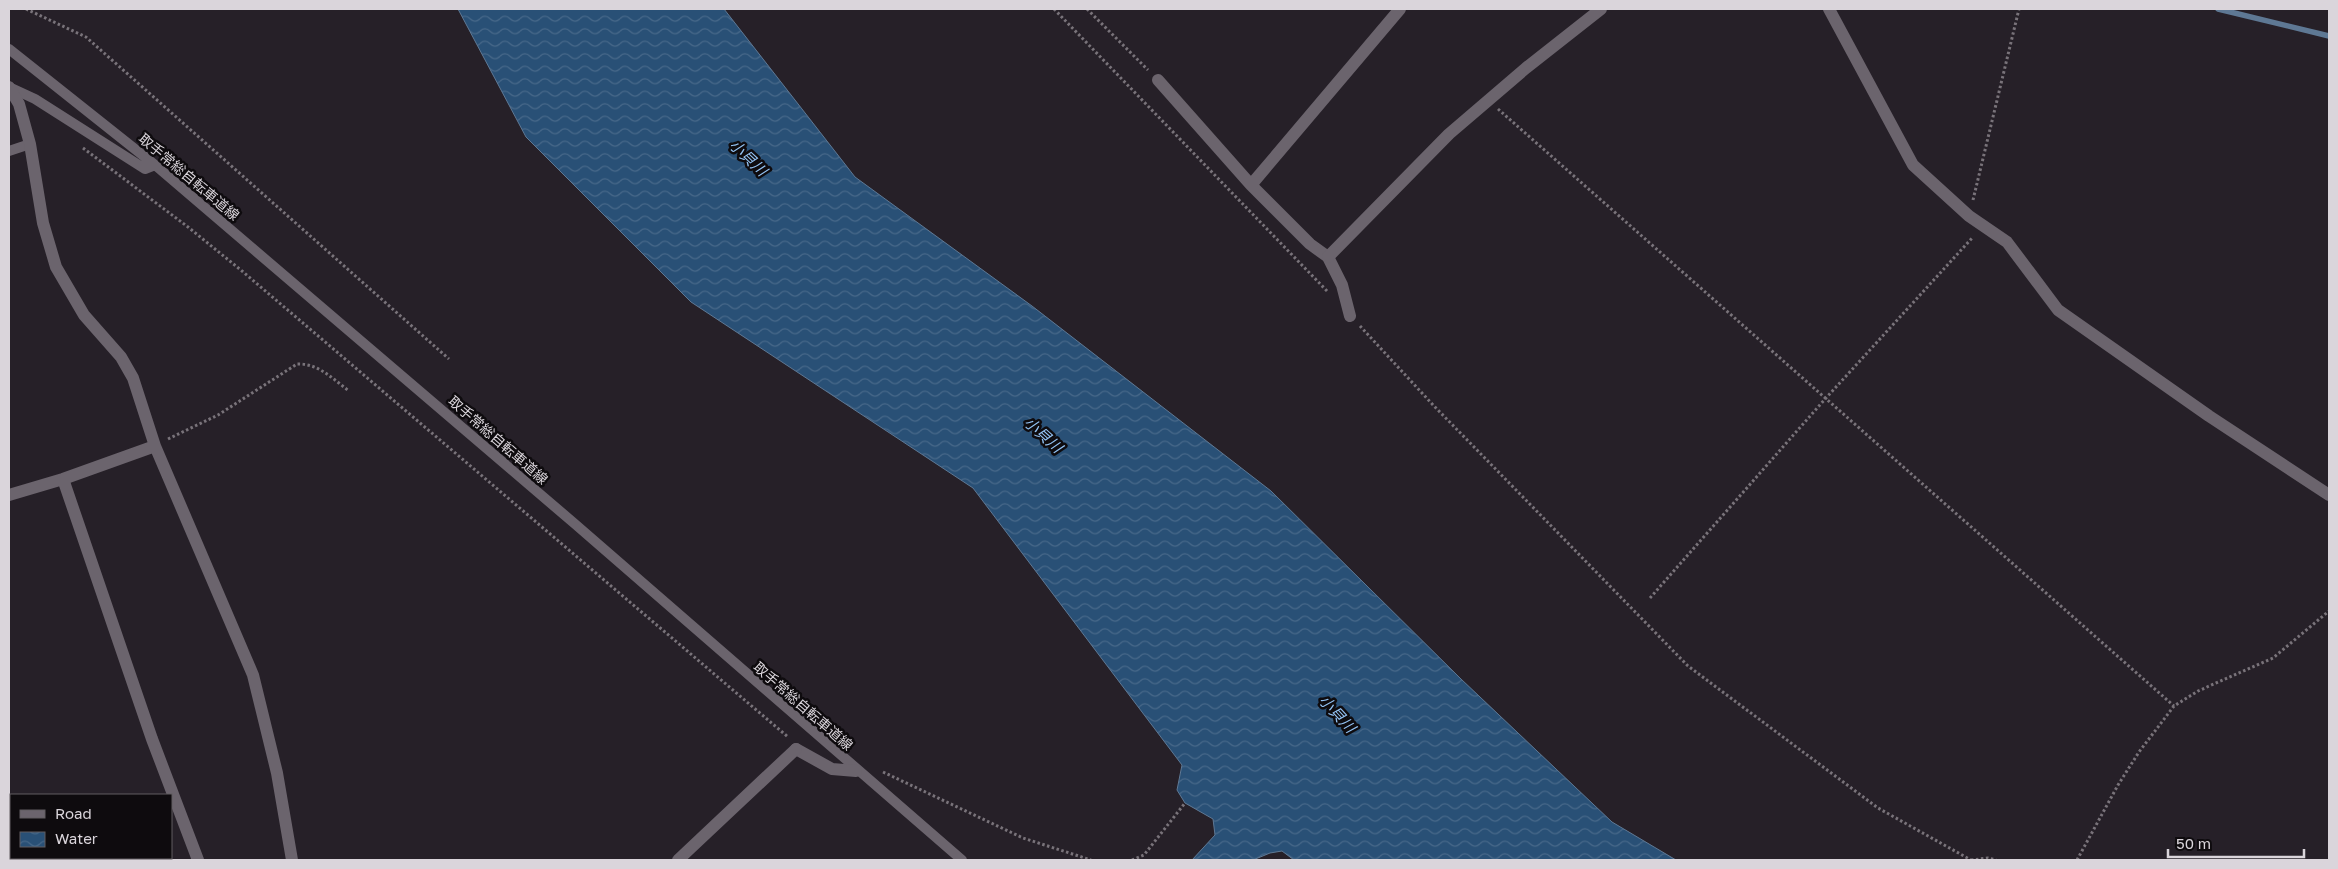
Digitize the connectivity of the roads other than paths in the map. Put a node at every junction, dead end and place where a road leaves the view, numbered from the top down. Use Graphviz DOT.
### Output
graph roads {
  1 [pos="1400,9"];
  2 [pos="1601,9"];
  3 [pos="1829,9"];
  4 [pos="9,49"];
  5 [pos="1158,80"];
  6 [pos="9,87"];
  7 [pos="30,144"];
  8 [pos="9,151"];
  9 [pos="155,165"];
  10 [pos="1251,185"];
  11 [pos="1328,257"];
  12 [pos="1350,316"];
  13 [pos="156,446"];
  14 [pos="62,480"];
  15 [pos="9,495"];
  16 [pos="2329,496"];
  17 [pos="856,771"];
  18 [pos="198,860"];
  19 [pos="292,860"];
  20 [pos="678,860"];
  21 [pos="962,860"];
  1 -- 10 [label="street"];
  2 -- 11 [label="street"];
  3 -- 16 [label="street"];
  4 -- 9 [label="lane, 取手常総自転車道線"];
  5 -- 10 [label="street"];
  6 -- 7 [label="street"];
  6 -- 9 [label="lane"];
  7 -- 8 [label="lane"];
  7 -- 13 [label="street"];
  9 -- 17 [label="lane, 取手常総自転車道線"];
  10 -- 11 [label="street"];
  11 -- 12 [label="street"];
  13 -- 14 [label="street"];
  13 -- 19 [label="street"];
  14 -- 15 [label="street"];
  14 -- 18 [label="street"];
  17 -- 20 [label="street"];
  17 -- 21 [label="lane, 取手常総自転車道線"];
}
